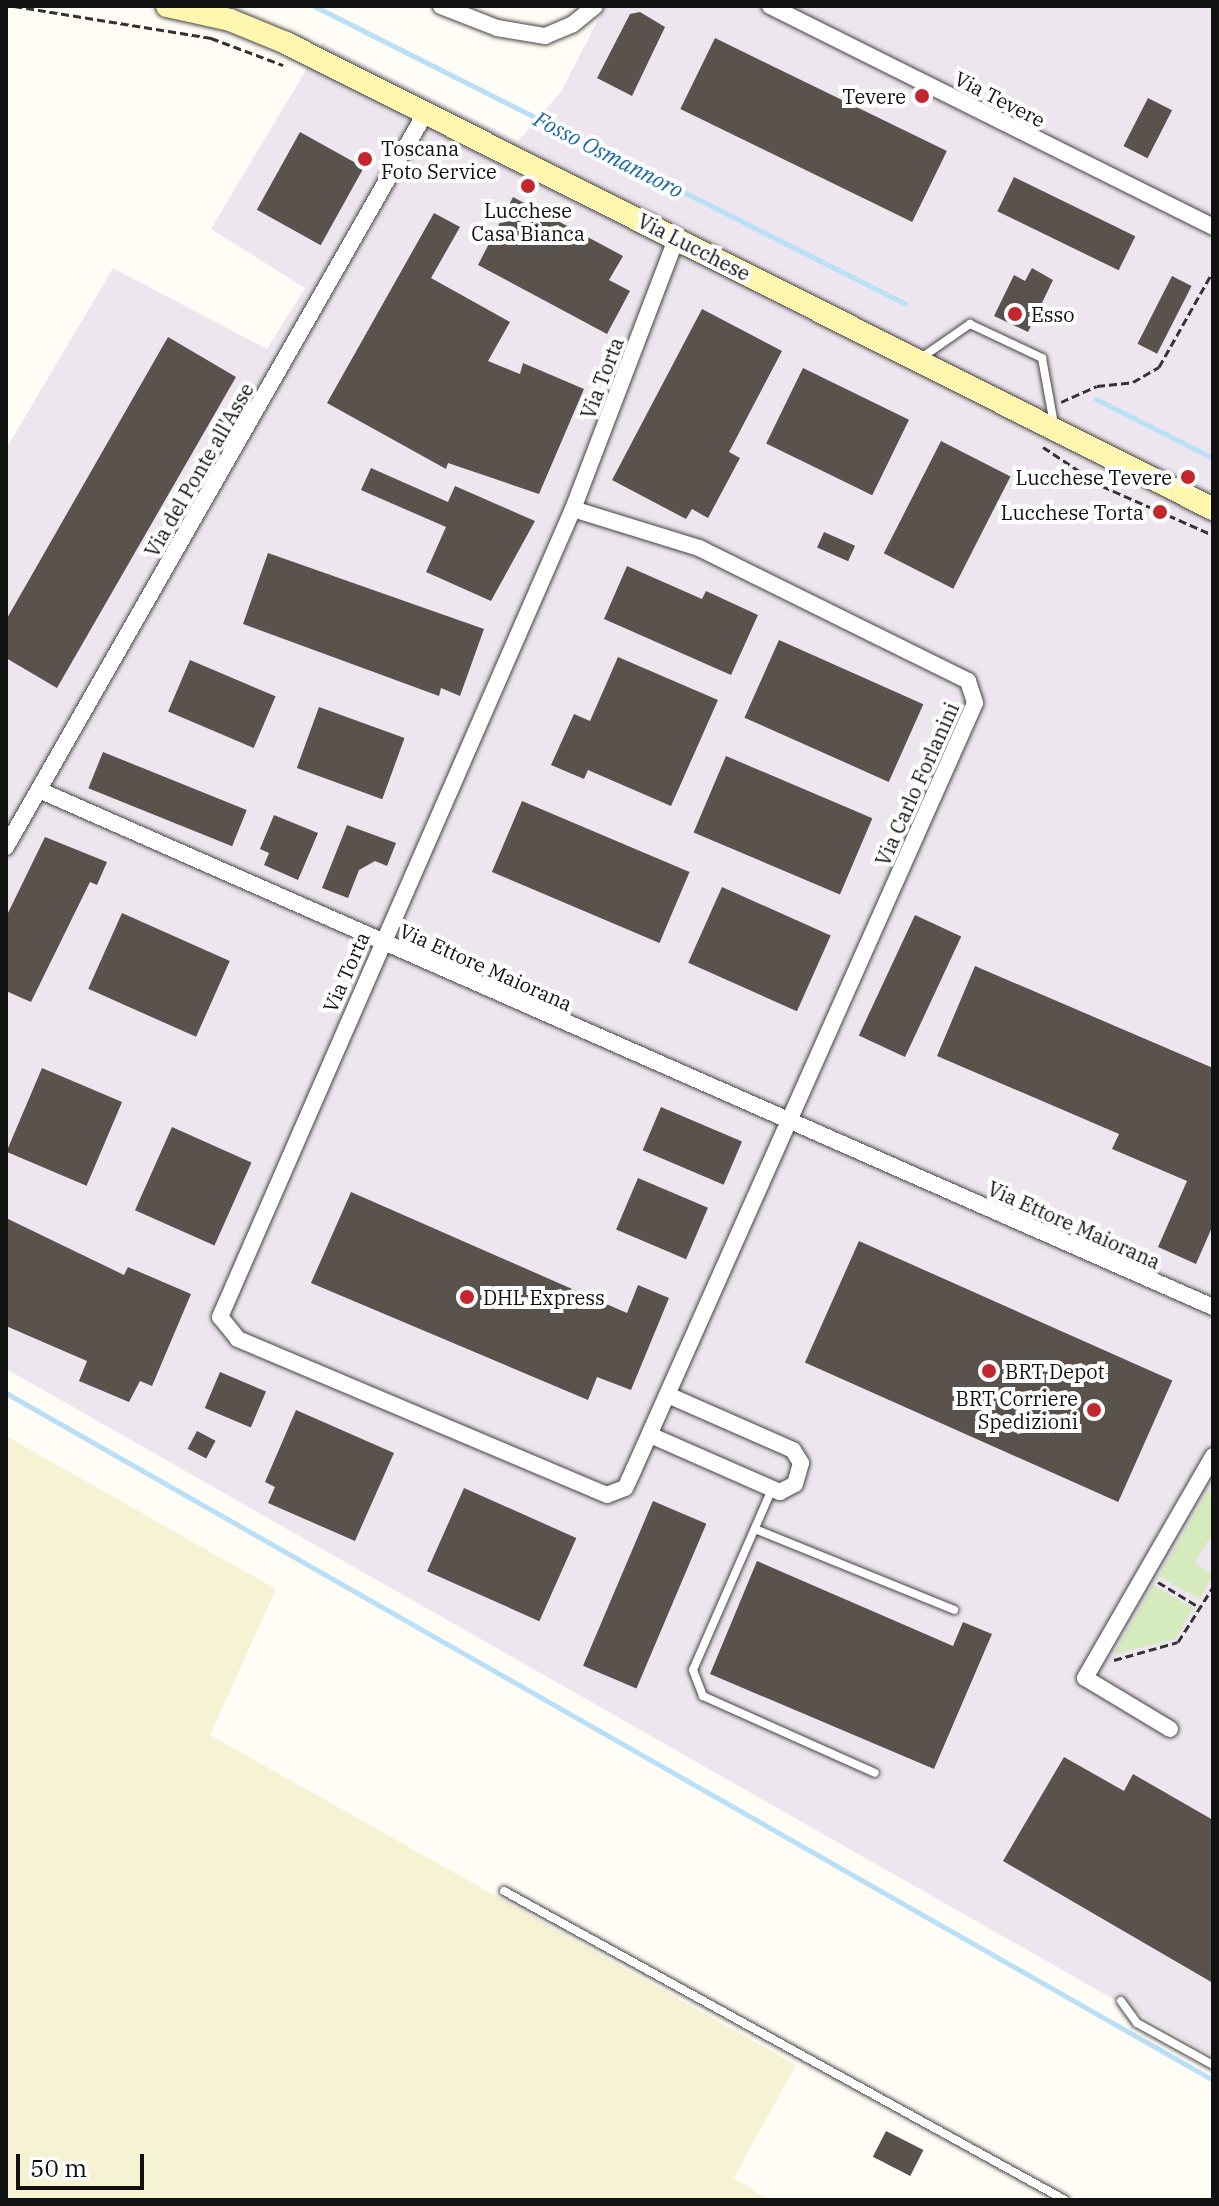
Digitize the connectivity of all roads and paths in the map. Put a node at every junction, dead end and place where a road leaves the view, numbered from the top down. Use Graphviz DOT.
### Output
graph roads {
  1 [pos="14,6"];
  2 [pos="167,6"];
  3 [pos="441,6"];
  4 [pos="595,6"];
  5 [pos="770,6"];
  6 [pos="285,66"];
  7 [pos="426,112"];
  8 [pos="1213,227"];
  9 [pos="676,239"];
  10 [pos="1213,271"];
  11 [pos="919,360"];
  12 [pos="1053,418"];
  13 [pos="1034,439"];
  14 [pos="573,509"];
  15 [pos="1213,509"];
  16 [pos="1213,535"];
  17 [pos="39,790"];
  18 [pos="6,847"];
  19 [pos="381,943"];
  20 [pos="787,1120"];
  21 [pos="1213,1307"];
  22 [pos="668,1395"];
  23 [pos="650,1435"];
  24 [pos="1213,1456"];
  25 [pos="772,1489"];
  26 [pos="755,1529"];
  27 [pos="1144,1574"];
  28 [pos="1213,1587"];
  29 [pos="1201,1607"];
  30 [pos="954,1610"];
  31 [pos="1092,1666"];
  32 [pos="1170,1729"];
  33 [pos="875,1773"];
  34 [pos="504,1891"];
  35 [pos="1121,2001"];
  36 [pos="1213,2065"];
  37 [pos="1065,2200"];
  1 -- 6 [label="path"];
  2 -- 7 [label="main road, Via Lucchese"];
  3 -- 4 [label="street"];
  5 -- 8 [label="street, Via Tevere"];
  7 -- 9 [label="main road, Via Lucchese"];
  7 -- 17 [label="street, Via del Ponte all'Asse"];
  9 -- 11 [label="main road, Via Lucchese"];
  9 -- 14 [label="street, Via Torta"];
  10 -- 12 [label="path"];
  11 -- 12 [label="main road, Via Lucchese"];
  11 -- 12 [label="lane"];
  12 -- 15 [label="main road, Via Lucchese"];
  13 -- 16 [label="path"];
  14 -- 19 [label="street, Via Torta"];
  14 -- 20 [label="street, Via Carlo Forlanini"];
  17 -- 18 [label="street, Via del Ponte all'Asse"];
  17 -- 19 [label="street, Via Ettore Maiorana"];
  19 -- 20 [label="street, Via Ettore Maiorana"];
  19 -- 23 [label="street, Via Torta"];
  20 -- 21 [label="street, Via Ettore Maiorana"];
  20 -- 22 [label="street"];
  22 -- 23 [label="street"];
  22 -- 25 [label="street"];
  23 -- 25 [label="street"];
  24 -- 27 [label="street"];
  25 -- 26 [label="lane"];
  26 -- 30 [label="lane"];
  26 -- 33 [label="lane"];
  27 -- 29 [label="path"];
  27 -- 31 [label="street"];
  28 -- 29 [label="path"];
  29 -- 31 [label="path"];
  31 -- 32 [label="street"];
  34 -- 37 [label="lane"];
  35 -- 36 [label="lane"];
}
